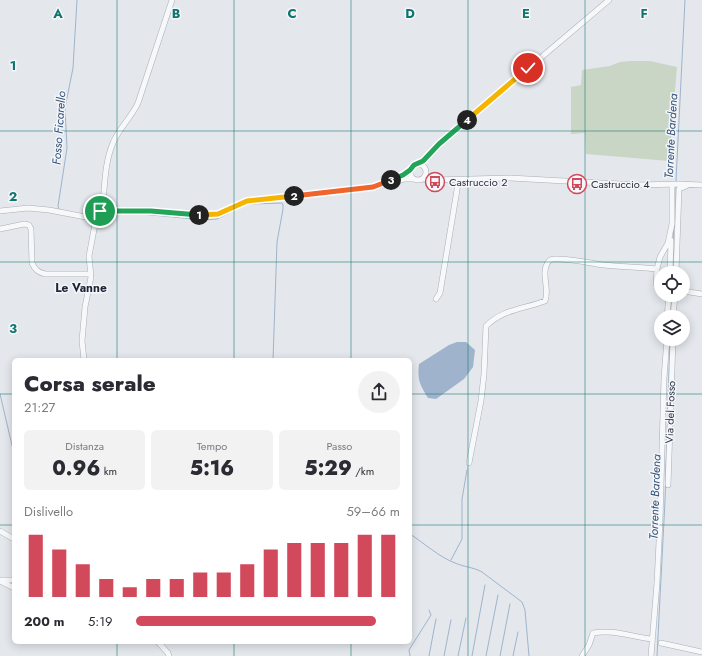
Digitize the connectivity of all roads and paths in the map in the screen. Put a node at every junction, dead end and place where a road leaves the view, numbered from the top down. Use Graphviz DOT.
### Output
graph roads {
  1 [pos="172,0"];
  2 [pos="609,0"];
  3 [pos="428,157"];
  4 [pos="418,164"];
  5 [pos="410,170"];
  6 [pos="426,170"];
  7 [pos="413,179"];
  8 [pos="423,179"];
  9 [pos="441,180"];
  10 [pos="458,180"];
  11 [pos="384,184"];
  12 [pos="672,184"];
  13 [pos="702,185"];
  14 [pos="679,186"];
  15 [pos="0,211"];
  16 [pos="99,215"];
  17 [pos="671,227"];
  18 [pos="0,229"];
  19 [pos="657,266"];
  20 [pos="670,266"];
  21 [pos="676,266"];
  22 [pos="654,269"];
  23 [pos="91,274"];
  24 [pos="690,292"];
  25 [pos="702,294"];
  26 [pos="436,299"];
  27 [pos="666,346"];
  28 [pos="673,346"];
  29 [pos="84,358"];
  30 [pos="469,463"];
  31 [pos="668,485"];
  32 [pos="0,531"];
  33 [pos="12,538"];
  34 [pos="0,580"];
  35 [pos="12,580"];
  36 [pos="12,587"];
  37 [pos="652,639"];
  38 [pos="661,643"];
  39 [pos="160,644"];
  40 [pos="702,652"];
  41 [pos="168,656"];
  42 [pos="582,656"];
  43 [pos="651,656"];
  1 -- 16 [label="street"];
  2 -- 3 [label="street"];
  3 -- 4 [label="street"];
  3 -- 6 [label="street"];
  4 -- 5 [label="street"];
  4 -- 6 [label="street"];
  5 -- 7 [label="street"];
  5 -- 11 [label="street"];
  6 -- 8 [label="street"];
  6 -- 9 [label="street"];
  7 -- 8 [label="street"];
  7 -- 11 [label="street"];
  8 -- 9 [label="street"];
  9 -- 10 [label="street"];
  10 -- 12 [label="street"];
  10 -- 26 [label="street"];
  11 -- 16 [label="street"];
  12 -- 14 [label="street"];
  12 -- 17 [label="street"];
  13 -- 14 [label="street"];
  14 -- 21 [label="street"];
  15 -- 16 [label="street"];
  16 -- 23 [label="street"];
  17 -- 19 [label="street"];
  17 -- 20 [label="street"];
  18 -- 23 [label="street"];
  22 -- 30 [label="street"];
  23 -- 29 [label="street"];
  24 -- 25 [label="street"];
  27 -- 37 [label="street"];
  28 -- 31 [label="street, Via del Fosso"];
  32 -- 33 [label="street"];
  34 -- 35 [label="street"];
  34 -- 36 [label="street"];
  37 -- 42 [label="street"];
  37 -- 43 [label="street"];
  38 -- 40 [label="street"];
  39 -- 41 [label="street"];
}
